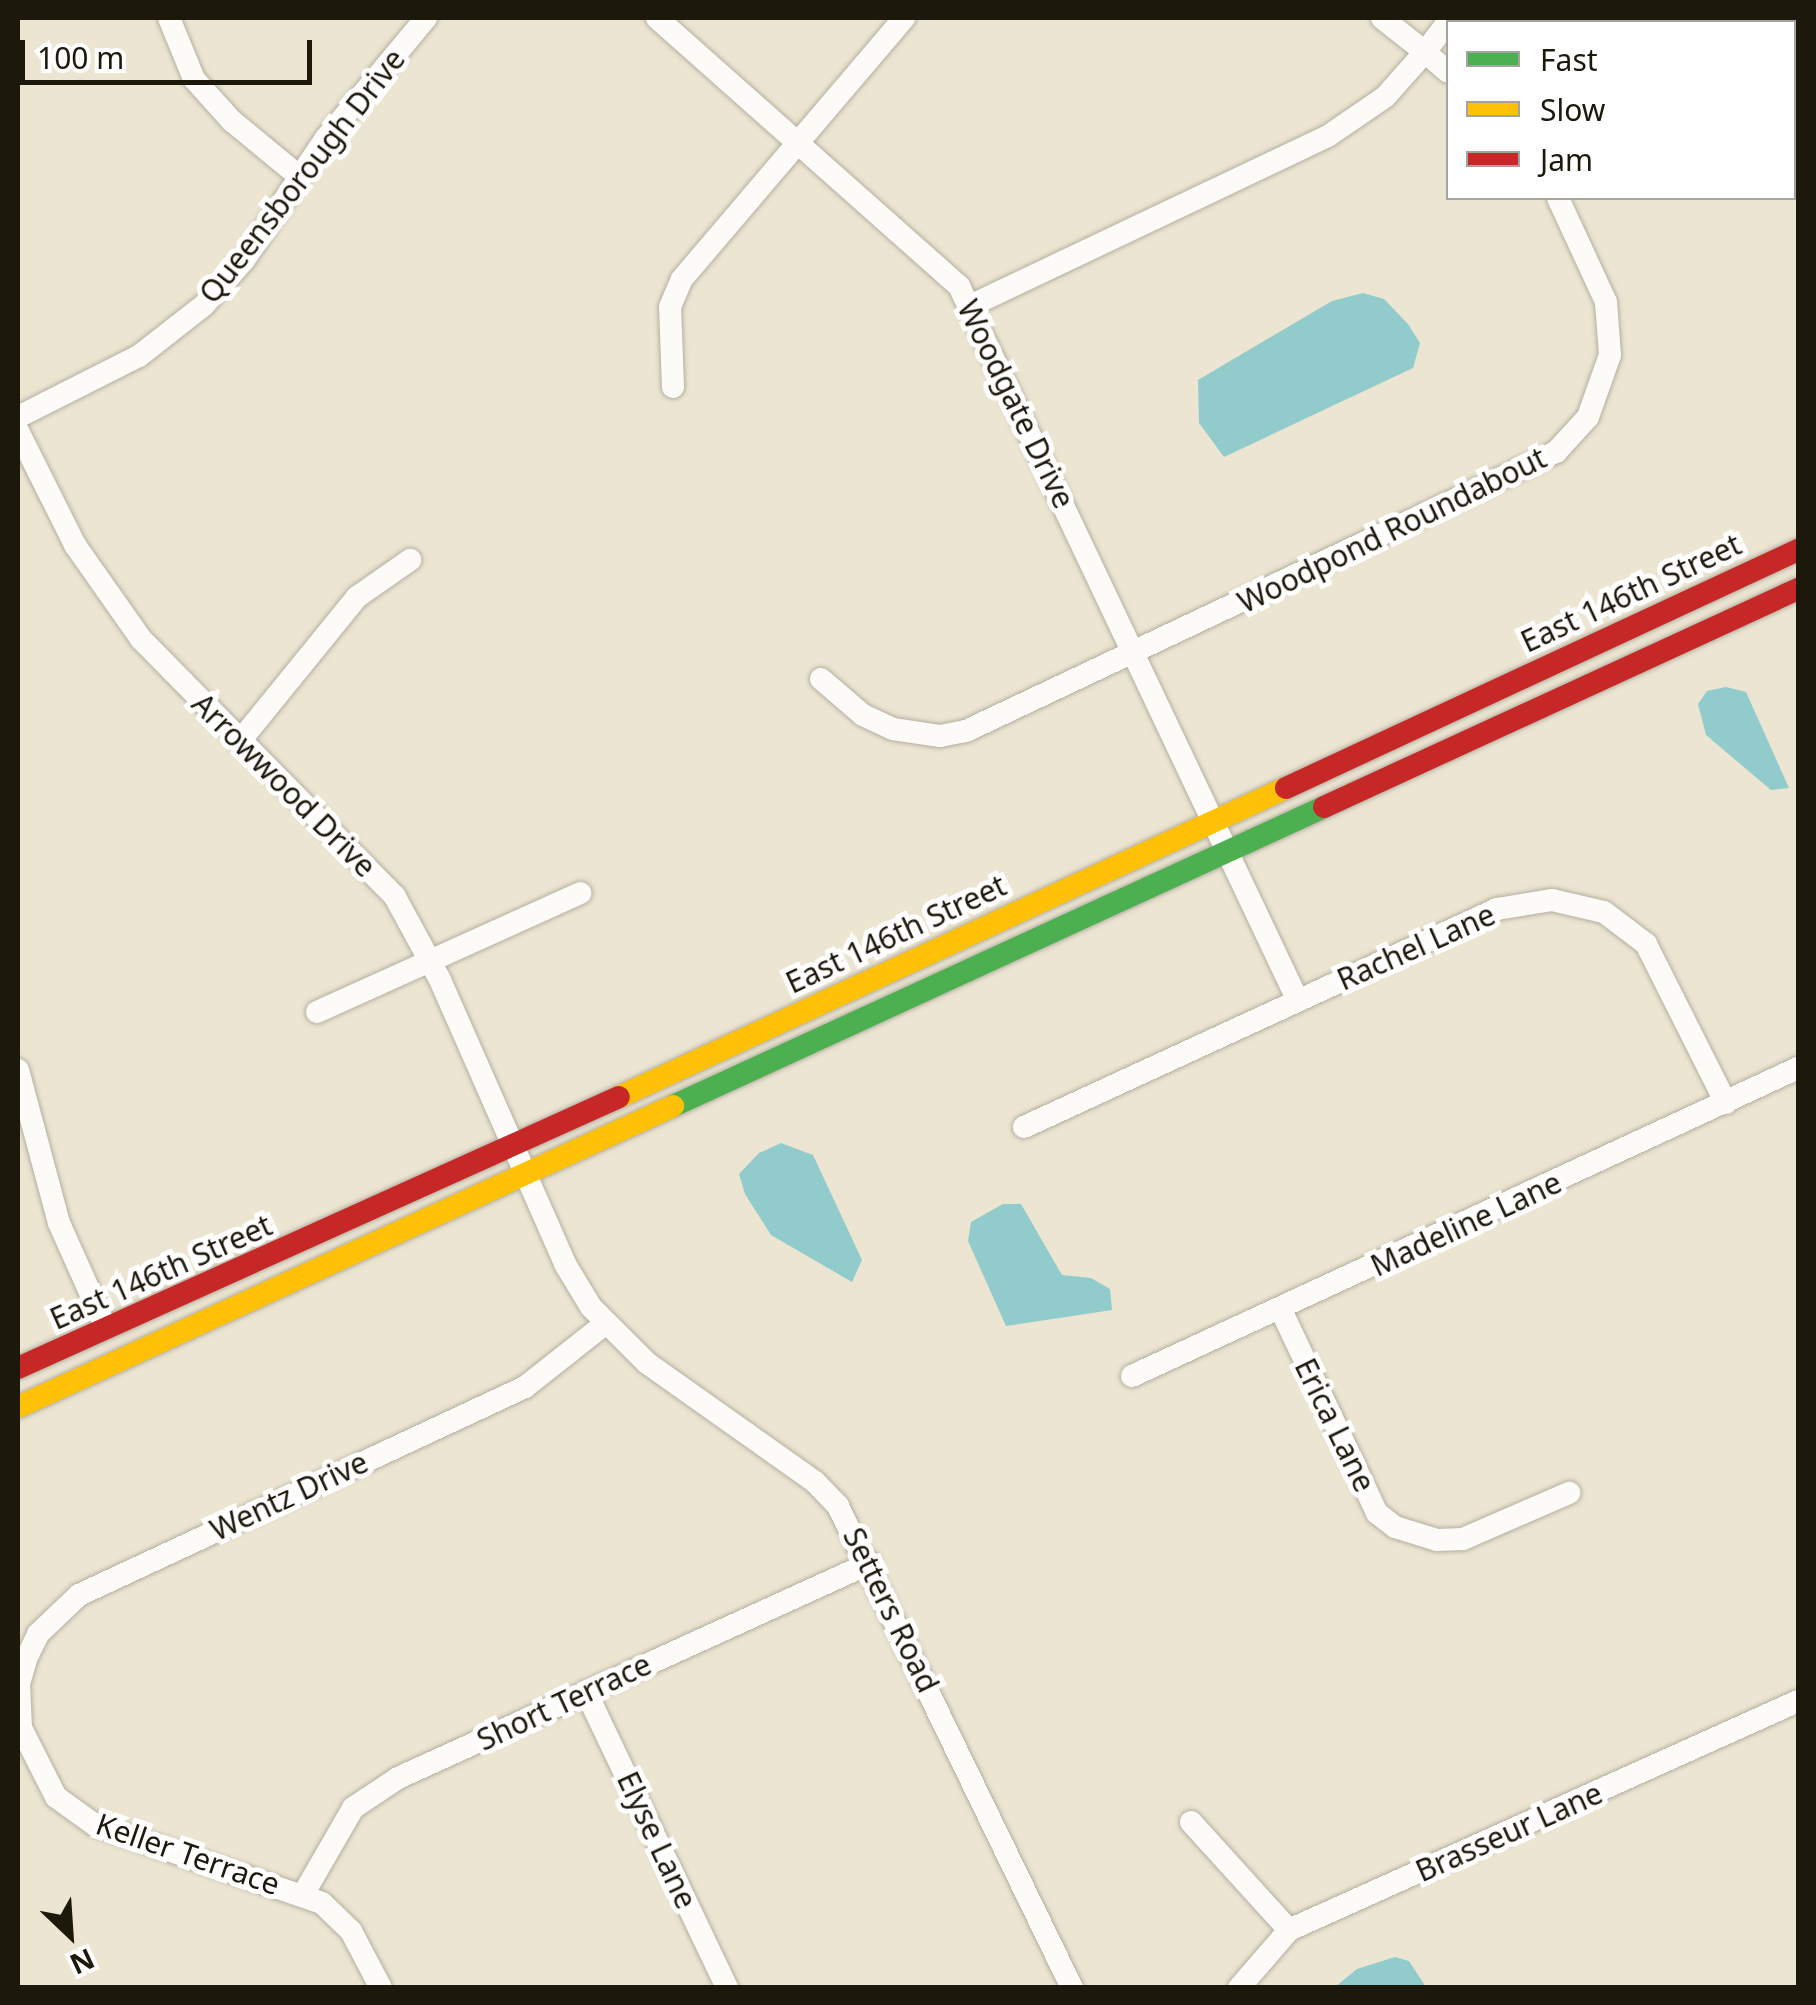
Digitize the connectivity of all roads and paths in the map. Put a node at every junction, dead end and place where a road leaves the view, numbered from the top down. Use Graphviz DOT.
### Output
graph roads {
  1 [pos="169,18"];
  2 [pos="426,18"];
  3 [pos="657,18"];
  4 [pos="904,18"];
  5 [pos="1382,18"];
  6 [pos="1446,23"];
  7 [pos="1425,52"];
  8 [pos="1446,70"];
  9 [pos="798,143"];
  10 [pos="300,177"];
  11 [pos="1559,200"];
  12 [pos="970,306"];
  13 [pos="673,387"];
  14 [pos="18,417"];
  15 [pos="18,431"];
  16 [pos="1798,550"];
  17 [pos="410,560"];
  18 [pos="1798,588"];
  19 [pos="1135,653"];
  20 [pos="821,679"];
  21 [pos="240,740"];
  22 [pos="1220,834"];
  23 [pos="580,893"];
  24 [pos="430,960"];
  25 [pos="1298,1001"];
  26 [pos="317,1012"];
  27 [pos="1798,1068"];
  28 [pos="18,1070"];
  29 [pos="1726,1103"];
  30 [pos="1024,1127"];
  31 [pos="520,1161"];
  32 [pos="1281,1310"];
  33 [pos="606,1323"];
  34 [pos="106,1328"];
  35 [pos="18,1368"];
  36 [pos="1132,1376"];
  37 [pos="18,1407"];
  38 [pos="1569,1492"];
  39 [pos="870,1563"];
  40 [pos="586,1692"];
  41 [pos="1798,1701"];
  42 [pos="19,1704"];
  43 [pos="1191,1822"];
  44 [pos="304,1893"];
  45 [pos="1289,1930"];
  46 [pos="382,1988"];
  47 [pos="726,1988"];
  48 [pos="1072,1988"];
  49 [pos="1239,1988"];
  1 -- 10 [label="street"];
  2 -- 10 [label="street, Queensborough Drive"];
  3 -- 9 [label="street, Woodgate Drive"];
  4 -- 9 [label="street"];
  5 -- 7 [label="street"];
  6 -- 7 [label="street"];
  7 -- 8 [label="street"];
  7 -- 12 [label="street"];
  9 -- 12 [label="street, Woodgate Drive"];
  9 -- 13 [label="street"];
  10 -- 14 [label="street, Queensborough Drive"];
  11 -- 19 [label="street, Woodpond Roundabout"];
  12 -- 19 [label="street, Woodgate Drive"];
  15 -- 21 [label="street, Arrowwood Drive"];
  16 -- 22 [label="main road, East 146th Street"];
  17 -- 21 [label="street"];
  18 -- 22 [label="main road, East 146th Street"];
  19 -- 20 [label="street, Woodpond Roundabout"];
  19 -- 22 [label="street, Woodgate Drive"];
  21 -- 24 [label="street, Arrowwood Drive"];
  22 -- 25 [label="street, Woodgate Drive"];
  22 -- 31 [label="main road, East 146th Street"];
  22 -- 31 [label="main road, East 146th Street"];
  23 -- 24 [label="street"];
  24 -- 26 [label="street"];
  24 -- 31 [label="street, Arrowwood Drive"];
  25 -- 29 [label="street, Rachel Lane"];
  25 -- 30 [label="street, Rachel Lane"];
  27 -- 29 [label="street, Madeline Lane"];
  28 -- 34 [label="street"];
  29 -- 32 [label="street, Madeline Lane"];
  31 -- 33 [label="street, Setters Road"];
  31 -- 34 [label="main road, East 146th Street"];
  31 -- 37 [label="main road, East 146th Street"];
  32 -- 36 [label="street, Madeline Lane"];
  32 -- 38 [label="street, Erica Lane"];
  33 -- 39 [label="street, Setters Road"];
  33 -- 42 [label="street, Wentz Drive"];
  34 -- 35 [label="main road, East 146th Street"];
  39 -- 40 [label="street, Short Terrace"];
  39 -- 48 [label="street, Setters Road"];
  40 -- 44 [label="street, Short Terrace"];
  40 -- 47 [label="street, Elyse Lane"];
  41 -- 45 [label="street, Brasseur Lane"];
  42 -- 44 [label="street, Keller Terrace"];
  43 -- 45 [label="street"];
  44 -- 46 [label="street, Keller Terrace"];
  45 -- 49 [label="street, Brasseur Lane"];
}
